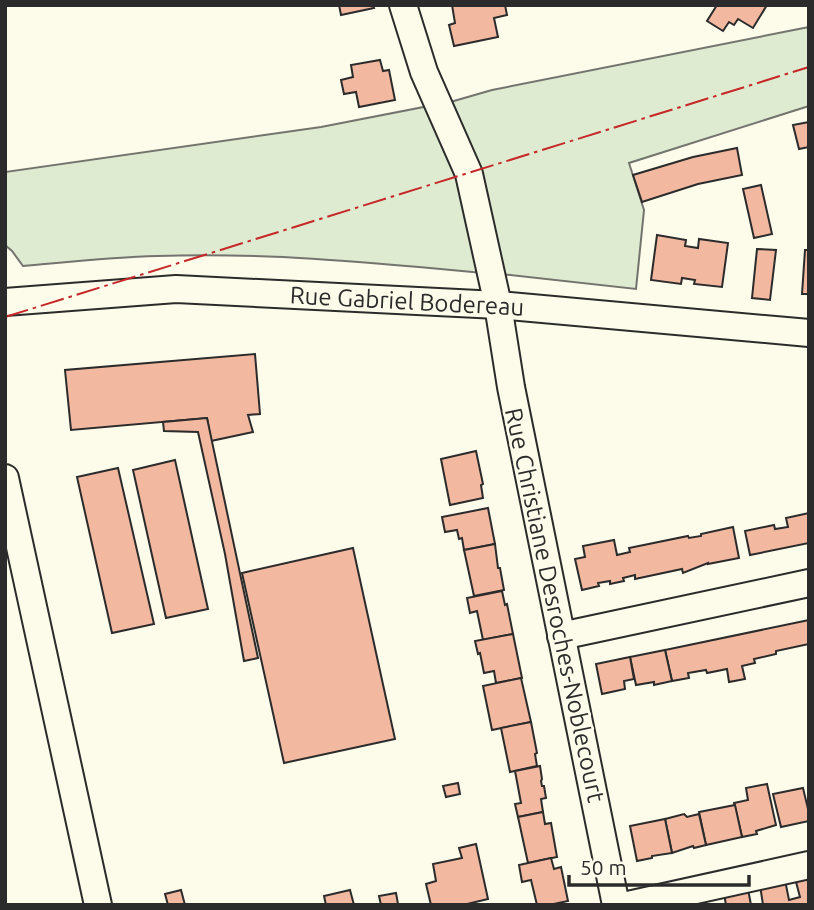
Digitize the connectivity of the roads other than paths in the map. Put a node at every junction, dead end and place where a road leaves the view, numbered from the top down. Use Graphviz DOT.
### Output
graph roads {
  1 [pos="403,5"];
  2 [pos="5,302"];
  3 [pos="498,304"];
  4 [pos="809,333"];
  5 [pos="5,478"];
  6 [pos="809,583"];
  7 [pos="561,636"];
  8 [pos="809,865"];
  9 [pos="98,905"];
  10 [pos="616,905"];
  11 [pos="628,905"];
  1 -- 3 [label="street, Rue Christiane Desroches-Noblecourt"];
  2 -- 3 [label="street, Rue Gabriel Bodereau"];
  3 -- 4 [label="street, Rue Gabriel Bodereau"];
  3 -- 7 [label="street, Rue Christiane Desroches-Noblecourt"];
  5 -- 9 [label="street"];
  6 -- 7 [label="street"];
  7 -- 10 [label="street, Rue Christiane Desroches-Noblecourt"];
  8 -- 11 [label="street"];
}
